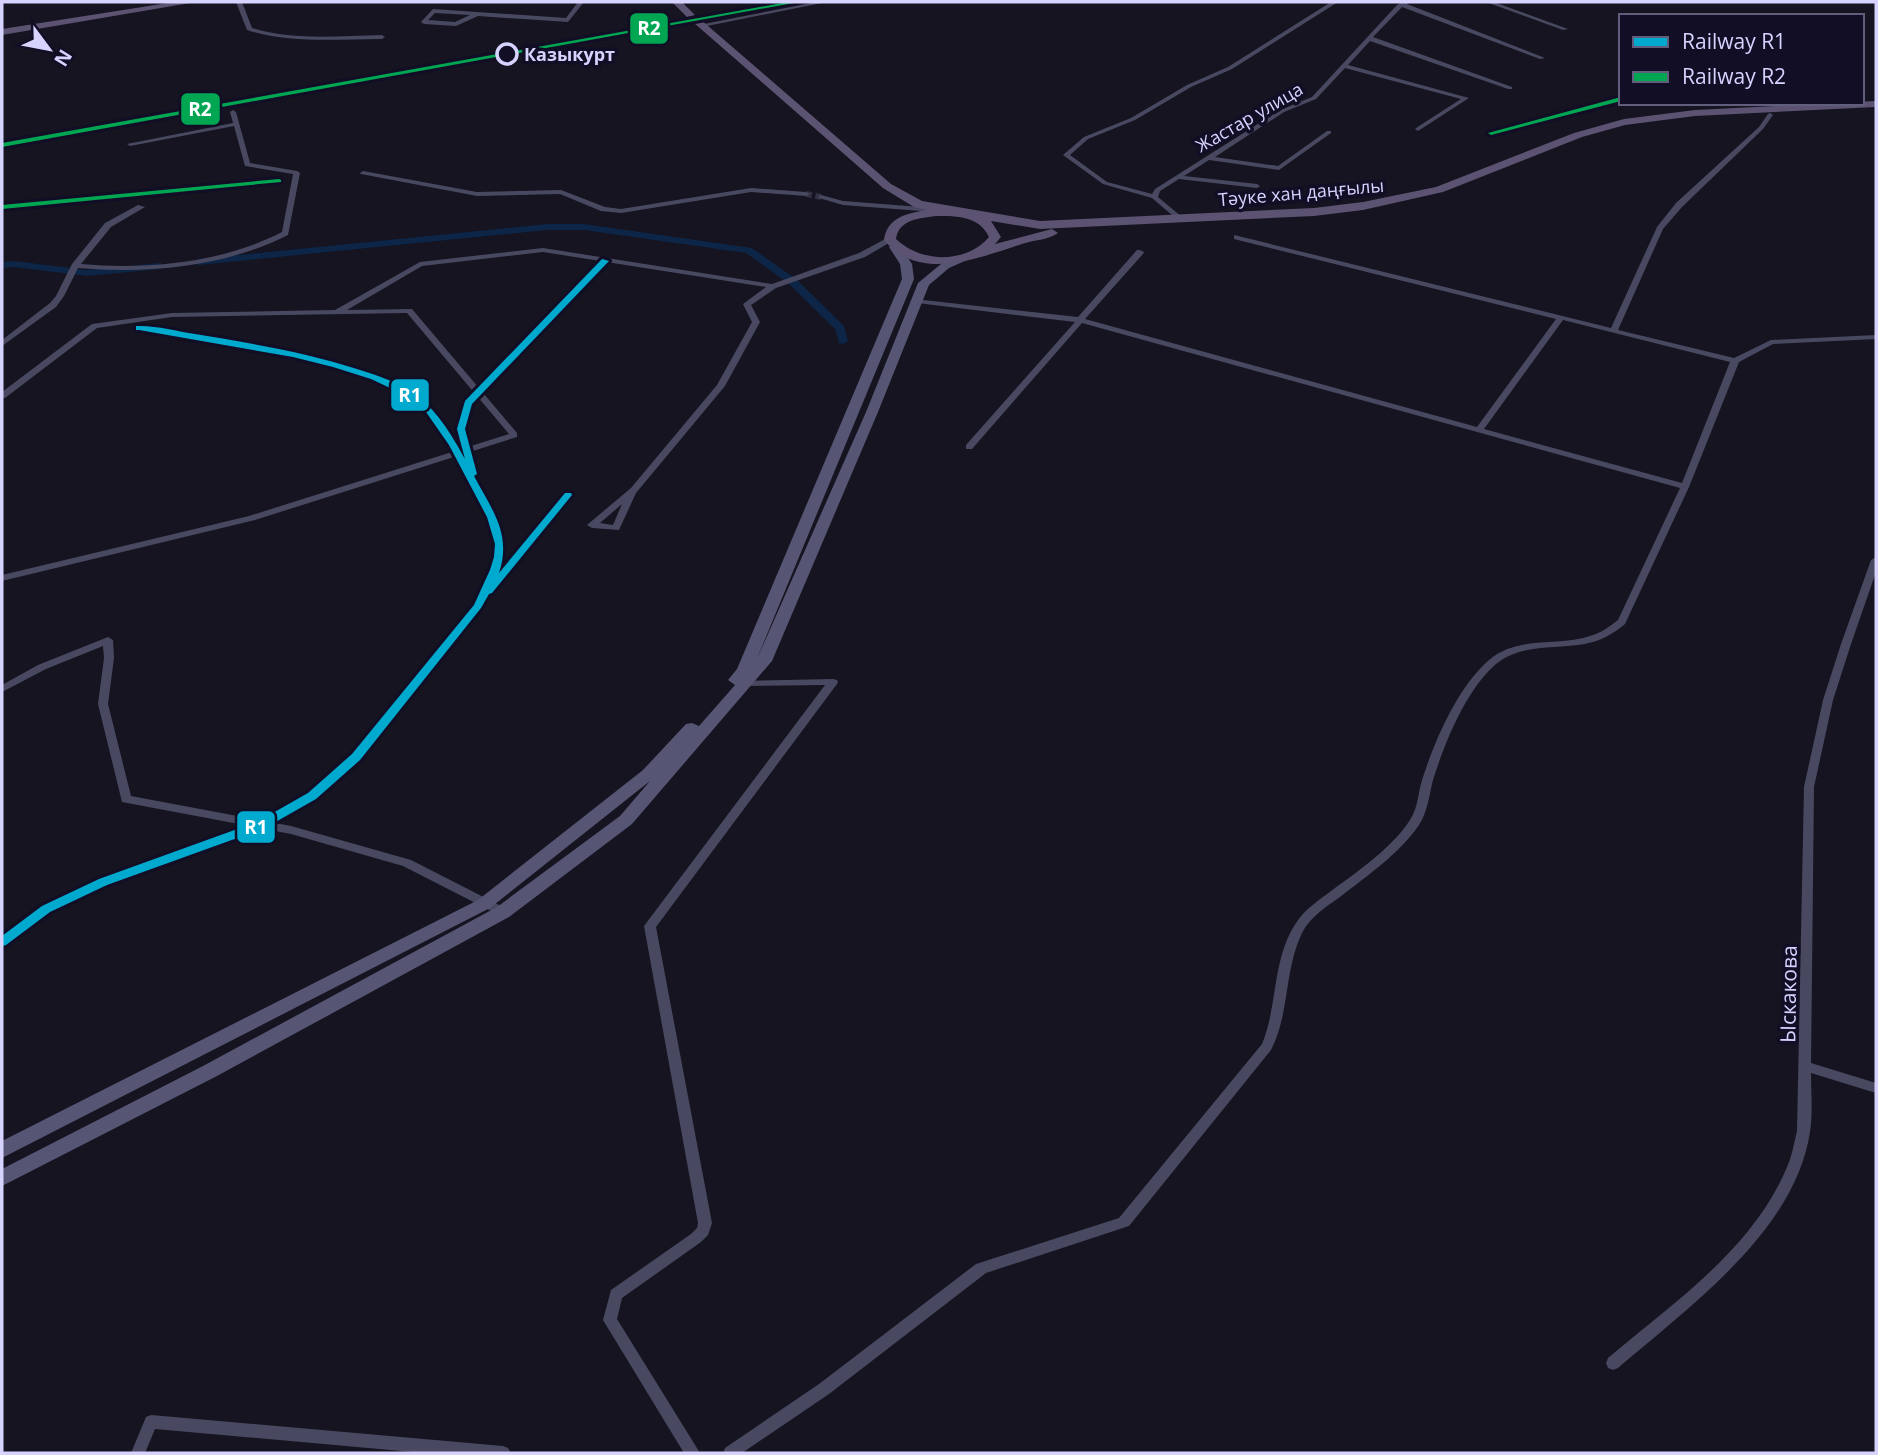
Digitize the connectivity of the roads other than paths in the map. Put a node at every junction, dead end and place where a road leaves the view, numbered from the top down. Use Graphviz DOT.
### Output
graph roads {
  1 [pos="191,2"];
  2 [pos="239,2"];
  3 [pos="581,2"];
  4 [pos="677,2"];
  5 [pos="824,2"];
  6 [pos="1335,2"];
  7 [pos="1489,2"];
  8 [pos="1403,3"];
  9 [pos="477,14"];
  10 [pos="696,20"];
  11 [pos="1565,29"];
  12 [pos="2,32"];
  13 [pos="382,37"];
  14 [pos="1369,38"];
  15 [pos="1542,58"];
  16 [pos="1343,66"];
  17 [pos="1510,88"];
  18 [pos="1876,106"];
  19 [pos="1837,109"];
  20 [pos="233,112"];
  21 [pos="1770,115"];
  22 [pos="1698,116"];
  23 [pos="236,124"];
  24 [pos="1418,129"];
  25 [pos="1329,132"];
  26 [pos="130,144"];
  27 [pos="1210,158"];
  28 [pos="363,173"];
  29 [pos="1178,177"];
  30 [pos="887,186"];
  31 [pos="1257,186"];
  32 [pos="806,194"];
  33 [pos="821,197"];
  34 [pos="1154,197"];
  35 [pos="141,207"];
  36 [pos="892,208"];
  37 [pos="955,213"];
  38 [pos="1179,219"];
  39 [pos="1078,227"];
  40 [pos="1237,237"];
  41 [pos="892,240"];
  42 [pos="1140,252"];
  43 [pos="973,255"];
  44 [pos="75,266"];
  45 [pos="773,286"];
  46 [pos="916,301"];
  47 [pos="337,312"];
  48 [pos="1561,317"];
  49 [pos="1080,320"];
  50 [pos="1614,330"];
  51 [pos="1876,337"];
  52 [pos="2,344"];
  53 [pos="1735,360"];
  54 [pos="2,396"];
  55 [pos="1478,431"];
  56 [pos="969,447"];
  57 [pos="1685,487"];
  58 [pos="636,488"];
  59 [pos="1876,561"];
  60 [pos="2,578"];
  61 [pos="744,683"];
  62 [pos="2,689"];
  63 [pos="485,904"];
  64 [pos="503,912"];
  65 [pos="1807,1066"];
  66 [pos="1876,1088"];
  67 [pos="2,1150"];
  68 [pos="2,1178"];
  69 [pos="1614,1363"];
  70 [pos="138,1453"];
  71 [pos="503,1453"];
  72 [pos="692,1453"];
  73 [pos="730,1453"];
  1 -- 12 [label="main road"];
  2 -- 13 [label="street"];
  3 -- 9 [label="street"];
  4 -- 10 [label="main road, Тәуке хан даңғылы"];
  5 -- 10 [label="street"];
  6 -- 34 [label="street"];
  7 -- 11 [label="street"];
  8 -- 14 [label="street, Жастар улица"];
  8 -- 15 [label="street"];
  9 -- 9 [label="street"];
  10 -- 30 [label="main road, Тәуке хан даңғылы"];
  14 -- 16 [label="street, Жастар улица"];
  14 -- 17 [label="street"];
  16 -- 24 [label="street"];
  16 -- 27 [label="street, Жастар улица"];
  18 -- 19 [label="main road, Тәуке хан даңғылы"];
  19 -- 21 [label="main road, Тәуке хан даңғылы"];
  19 -- 22 [label="main road, Тәуке хан даңғылы"];
  20 -- 23 [label="street"];
  21 -- 22 [label="main road, Тәуке хан даңғылы"];
  21 -- 50 [label="street"];
  22 -- 38 [label="main road, Тәуке хан даңғылы"];
  22 -- 39 [label="main road, Тәуке хан даңғылы"];
  23 -- 26 [label="street"];
  23 -- 44 [label="street"];
  25 -- 27 [label="street"];
  27 -- 29 [label="street, Жастар улица"];
  28 -- 32 [label="street"];
  29 -- 31 [label="street"];
  29 -- 34 [label="street, Жастар улица"];
  30 -- 36 [label="main road"];
  30 -- 37 [label="main road, Тәуке хан даңғылы"];
  33 -- 36 [label="street"];
  34 -- 38 [label="street"];
  35 -- 44 [label="street"];
  36 -- 37 [label="street"];
  36 -- 41 [label="main road"];
  37 -- 39 [label="main road, Тәуке хан даңғылы"];
  37 -- 41 [label="main road"];
  37 -- 43 [label="main road"];
  38 -- 39 [label="main road, Тәуке хан даңғылы"];
  39 -- 43 [label="main road, Тәуке хан даңғылы"];
  40 -- 48 [label="street"];
  41 -- 43 [label="main road, Тәуке хан даңғылы"];
  41 -- 45 [label="street"];
  41 -- 63 [label="main road"];
  42 -- 49 [label="street"];
  43 -- 46 [label="main road"];
  44 -- 52 [label="street"];
  45 -- 47 [label="street"];
  45 -- 58 [label="street"];
  46 -- 49 [label="street"];
  46 -- 61 [label="main road"];
  47 -- 54 [label="street"];
  47 -- 60 [label="street"];
  48 -- 50 [label="street"];
  48 -- 55 [label="street"];
  49 -- 55 [label="street"];
  49 -- 56 [label="street"];
  50 -- 53 [label="street"];
  51 -- 53 [label="street"];
  53 -- 57 [label="street"];
  55 -- 57 [label="street"];
  57 -- 73 [label="street"];
  58 -- 58 [label="street"];
  59 -- 65 [label="street, Ыскакова"];
  61 -- 64 [label="main road"];
  61 -- 72 [label="street"];
  62 -- 63 [label="street"];
  63 -- 64 [label="street"];
  63 -- 67 [label="main road"];
  64 -- 68 [label="main road"];
  65 -- 66 [label="street"];
  65 -- 69 [label="street, Ыскакова"];
  70 -- 71 [label="street"];
}
